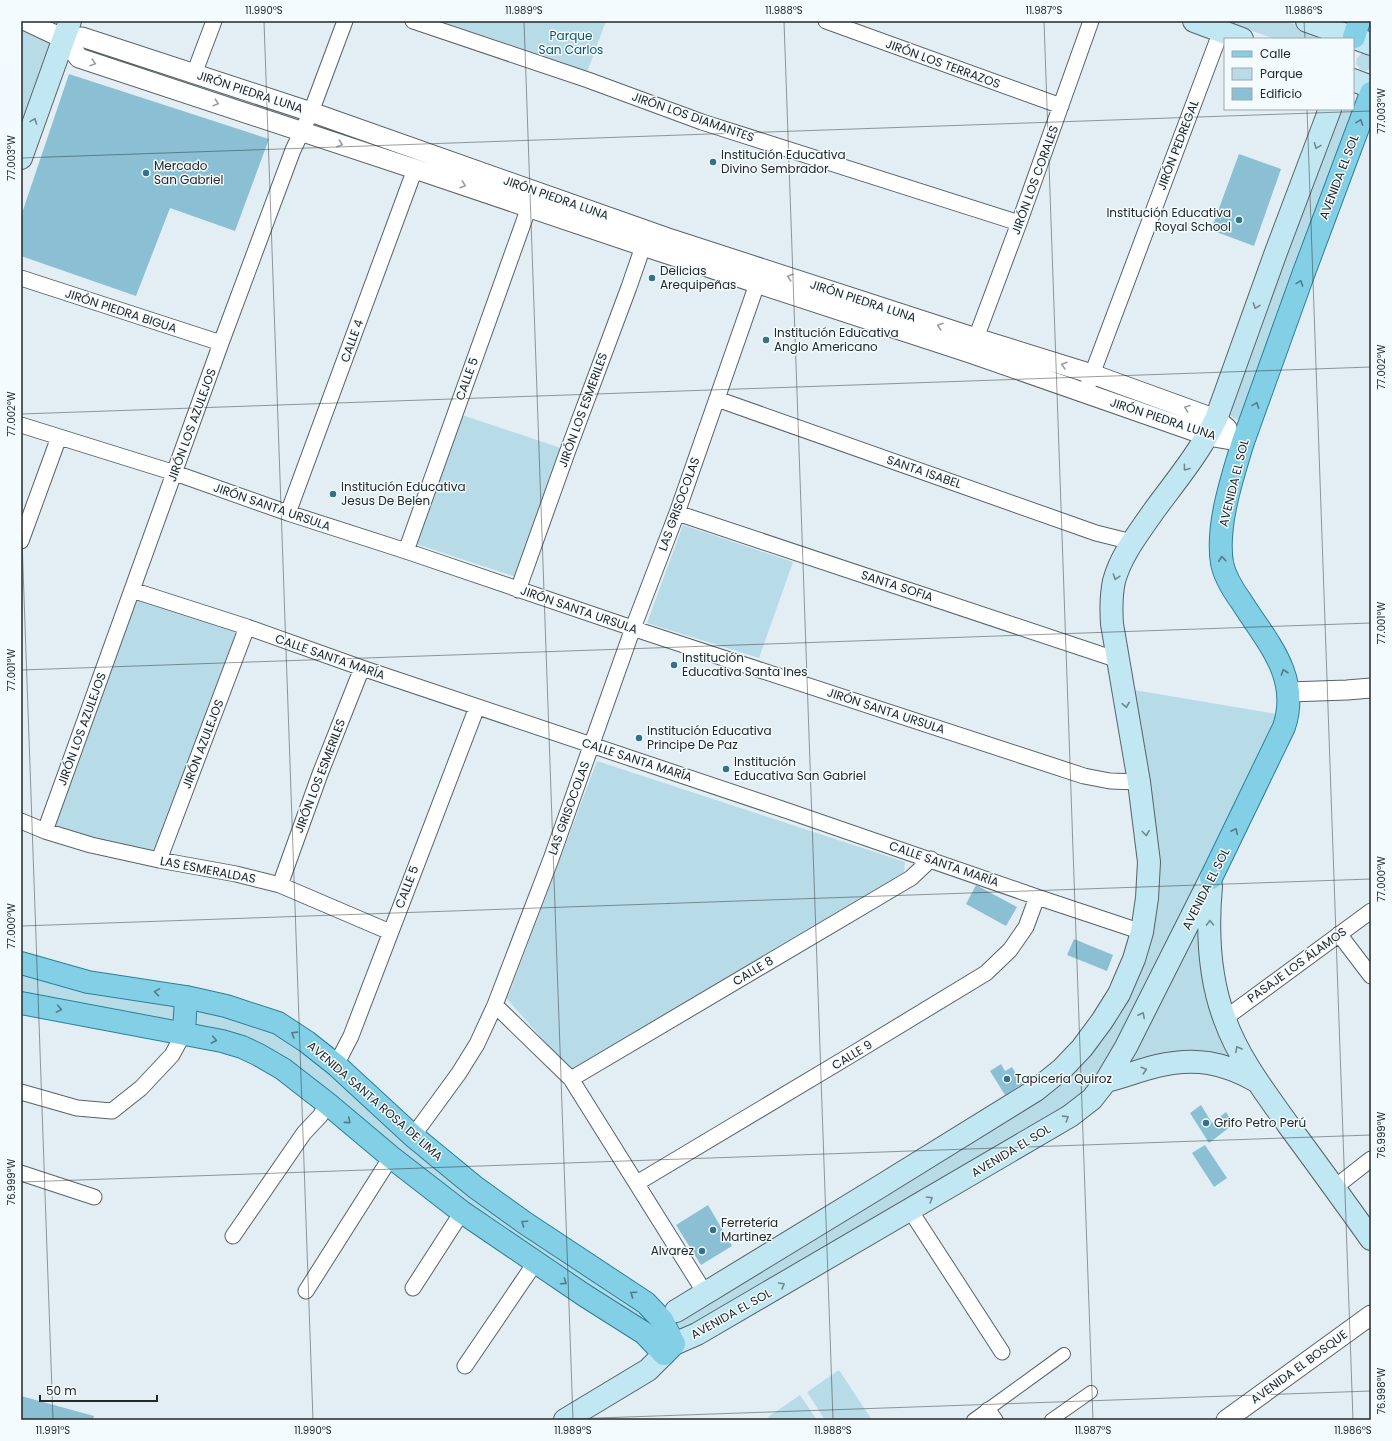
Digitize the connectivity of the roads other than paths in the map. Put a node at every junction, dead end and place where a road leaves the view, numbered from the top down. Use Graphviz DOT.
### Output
graph roads {
  1 [pos="26,21"];
  2 [pos="214,21"];
  3 [pos="345,21"];
  4 [pos="413,21"];
  5 [pos="826,21"];
  6 [pos="1091,21"];
  7 [pos="1194,21"];
  8 [pos="1307,21"];
  9 [pos="67,30"];
  10 [pos="1221,31"];
  11 [pos="1359,35"];
  12 [pos="1239,38"];
  13 [pos="194,74"];
  14 [pos="1354,80"];
  15 [pos="1371,87"];
  16 [pos="1371,93"];
  17 [pos="1061,106"];
  18 [pos="1330,110"];
  19 [pos="311,112"];
  20 [pos="301,131"];
  21 [pos="21,158"];
  22 [pos="415,168"];
  23 [pos="529,207"];
  24 [pos="1019,223"];
  25 [pos="646,238"];
  26 [pos="21,278"];
  27 [pos="757,284"];
  28 [pos="976,338"];
  29 [pos="221,344"];
  30 [pos="1092,374"];
  31 [pos="1085,393"];
  32 [pos="717,399"];
  33 [pos="21,425"];
  34 [pos="1212,427"];
  35 [pos="59,437"];
  36 [pos="1243,442"];
  37 [pos="175,473"];
  38 [pos="288,513"];
  39 [pos="677,513"];
  40 [pos="21,541"];
  41 [pos="1132,542"];
  42 [pos="406,551"];
  43 [pos="132,590"];
  44 [pos="518,590"];
  45 [pos="247,627"];
  46 [pos="633,628"];
  47 [pos="1118,660"];
  48 [pos="362,668"];
  49 [pos="1371,688"];
  50 [pos="1289,692"];
  51 [pos="477,707"];
  52 [pos="591,745"];
  53 [pos="1139,782"];
  54 [pos="21,821"];
  55 [pos="45,831"];
  56 [pos="931,859"];
  57 [pos="159,860"];
  58 [pos="1212,878"];
  59 [pos="280,885"];
  60 [pos="1037,897"];
  61 [pos="1371,912"];
  62 [pos="390,932"];
  63 [pos="1142,932"];
  64 [pos="1339,934"];
  65 [pos="21,963"];
  66 [pos="1371,976"];
  67 [pos="186,997"];
  68 [pos="21,1002"];
  69 [pos="495,1005"];
  70 [pos="1224,1019"];
  71 [pos="184,1033"];
  72 [pos="336,1065"];
  73 [pos="571,1079"];
  74 [pos="1106,1081"];
  75 [pos="1258,1082"];
  76 [pos="21,1092"];
  77 [pos="328,1104"];
  78 [pos="413,1136"];
  79 [pos="391,1157"];
  80 [pos="1371,1160"];
  81 [pos="21,1173"];
  82 [pos="637,1183"];
  83 [pos="1334,1188"];
  84 [pos="94,1197"];
  85 [pos="910,1210"];
  86 [pos="462,1212"];
  87 [pos="233,1236"];
  88 [pos="1371,1239"];
  89 [pos="535,1262"];
  90 [pos="413,1288"];
  91 [pos="306,1291"];
  92 [pos="705,1294"];
  93 [pos="669,1315"];
  94 [pos="1371,1315"];
  95 [pos="644,1333"];
  96 [pos="669,1349"];
  97 [pos="1002,1352"];
  98 [pos="1064,1354"];
  99 [pos="465,1366"];
  100 [pos="1091,1392"];
  101 [pos="991,1415"];
  102 [pos="565,1420"];
  103 [pos="973,1420"];
  104 [pos="1051,1420"];
  105 [pos="1226,1420"];
  1 -- 9 [label="street, JIRÓN PIEDRA LUNA"];
  2 -- 13 [label="street"];
  3 -- 19 [label="street, JIRÓN LOS AZULEJOS"];
  4 -- 24 [label="street, JIRÓN LOS DIAMANTES"];
  5 -- 17 [label="street, JIRÓN LOS TERRAZOS"];
  6 -- 17 [label="street, JIRÓN LOS CORALES"];
  7 -- 10 [label="main road"];
  8 -- 11 [label="main road"];
  9 -- 13 [label="street, JIRÓN PIEDRA LUNA"];
  9 -- 20 [label="street, JIRÓN PIEDRA LUNA, one-way"];
  21 -- 9 [label="main road, one-way"];
  10 -- 12 [label="main road"];
  10 -- 30 [label="street, JIRÓN PEDREGAL"];
  13 -- 19 [label="street, JIRÓN PIEDRA LUNA"];
  14 -- 15 [label="main road"];
  36 -- 16 [label="main road, AVENIDA EL SOL, one-way"];
  17 -- 24 [label="street, JIRÓN LOS CORALES"];
  18 -- 34 [label="main road, one-way"];
  19 -- 20 [label="street, JIRÓN LOS AZULEJOS"];
  19 -- 25 [label="street, JIRÓN PIEDRA LUNA"];
  20 -- 22 [label="street, JIRÓN PIEDRA LUNA, one-way"];
  20 -- 29 [label="street, JIRÓN LOS AZULEJOS"];
  22 -- 23 [label="street, JIRÓN PIEDRA LUNA, one-way"];
  22 -- 38 [label="street, CALLE 4"];
  23 -- 25 [label="street, JIRÓN PIEDRA LUNA"];
  23 -- 42 [label="street, CALLE 5"];
  24 -- 28 [label="street, JIRÓN LOS CORALES"];
  25 -- 27 [label="street, JIRÓN PIEDRA LUNA"];
  28 -- 25 [label="street, JIRÓN PIEDRA LUNA, one-way"];
  25 -- 44 [label="street, JIRÓN LOS ESMERILES"];
  26 -- 29 [label="street, JIRÓN PIEDRA BIGUA"];
  27 -- 31 [label="street, JIRÓN PIEDRA LUNA"];
  27 -- 32 [label="street, LAS GRISOCOLAS"];
  30 -- 28 [label="street, JIRÓN PIEDRA LUNA, one-way"];
  29 -- 37 [label="street, JIRÓN LOS AZULEJOS"];
  30 -- 31 [label="street, JIRÓN PEDREGAL"];
  34 -- 30 [label="street, JIRÓN PIEDRA LUNA, one-way"];
  31 -- 34 [label="street, JIRÓN PIEDRA LUNA"];
  32 -- 39 [label="street, LAS GRISOCOLAS"];
  32 -- 41 [label="street, SANTA ISABEL"];
  33 -- 35 [label="street, JIRÓN SANTA URSULA"];
  34 -- 36 [label="street, JIRÓN PIEDRA LUNA"];
  34 -- 41 [label="main road, one-way"];
  35 -- 37 [label="street, JIRÓN SANTA URSULA"];
  35 -- 40 [label="street"];
  50 -- 36 [label="main road, AVENIDA EL SOL, one-way"];
  37 -- 38 [label="street, JIRÓN SANTA URSULA"];
  37 -- 43 [label="street, JIRÓN LOS AZULEJOS"];
  38 -- 42 [label="street, JIRÓN SANTA URSULA"];
  39 -- 46 [label="street, LAS GRISOCOLAS"];
  39 -- 47 [label="street, SANTA SOFIA"];
  41 -- 47 [label="main road, one-way"];
  42 -- 44 [label="street, JIRÓN SANTA URSULA"];
  43 -- 45 [label="street, CALLE SANTA MARÍA"];
  43 -- 55 [label="street, JIRÓN LOS AZULEJOS"];
  44 -- 46 [label="street, JIRÓN SANTA URSULA"];
  45 -- 48 [label="street, CALLE SANTA MARÍA"];
  45 -- 57 [label="street, JIRÓN AZULEJOS"];
  46 -- 52 [label="street, LAS GRISOCOLAS"];
  46 -- 53 [label="street, JIRÓN SANTA URSULA"];
  47 -- 53 [label="main road, one-way"];
  48 -- 51 [label="street, CALLE SANTA MARÍA"];
  48 -- 59 [label="street, JIRÓN LOS ESMERILES"];
  49 -- 50 [label="street"];
  58 -- 50 [label="main road, AVENIDA EL SOL, one-way"];
  51 -- 52 [label="street, CALLE SANTA MARÍA"];
  51 -- 62 [label="street, CALLE 5"];
  52 -- 56 [label="street, CALLE SANTA MARÍA"];
  52 -- 69 [label="street, LAS GRISOCOLAS"];
  53 -- 63 [label="main road, one-way"];
  54 -- 55 [label="street, LAS ESMERALDAS"];
  55 -- 57 [label="street, LAS ESMERALDAS"];
  56 -- 60 [label="street, CALLE SANTA MARÍA"];
  56 -- 73 [label="street, CALLE 8"];
  57 -- 59 [label="street, LAS ESMERALDAS"];
  70 -- 58 [label="main road, one-way"];
  74 -- 58 [label="main road, AVENIDA EL SOL, one-way"];
  59 -- 62 [label="street, LAS ESMERALDAS"];
  60 -- 63 [label="street, CALLE SANTA MARÍA"];
  60 -- 82 [label="street, CALLE 9"];
  61 -- 64 [label="street, PASAJE LOS ÁLAMOS"];
  62 -- 72 [label="street, CALLE 5"];
  63 -- 92 [label="main road"];
  64 -- 66 [label="street"];
  64 -- 70 [label="street, PASAJE LOS ÁLAMOS"];
  67 -- 65 [label="main road, AVENIDA SANTA ROSA DE LIMA, one-way"];
  67 -- 71 [label="main road"];
  72 -- 67 [label="main road, AVENIDA SANTA ROSA DE LIMA, one-way"];
  68 -- 71 [label="main road, one-way"];
  69 -- 73 [label="street"];
  69 -- 78 [label="street, LAS GRISOCOLAS"];
  75 -- 70 [label="main road, one-way"];
  71 -- 76 [label="street"];
  71 -- 77 [label="main road, one-way"];
  72 -- 78 [label="main road, AVENIDA SANTA ROSA DE LIMA"];
  73 -- 82 [label="street"];
  74 -- 75 [label="main road, one-way"];
  85 -- 74 [label="main road, AVENIDA EL SOL, one-way"];
  75 -- 83 [label="main road"];
  77 -- 79 [label="main road, one-way"];
  77 -- 87 [label="street"];
  93 -- 78 [label="main road, AVENIDA SANTA ROSA DE LIMA, one-way"];
  79 -- 86 [label="main road"];
  79 -- 91 [label="street"];
  80 -- 83 [label="street"];
  81 -- 84 [label="street"];
  82 -- 92 [label="street"];
  83 -- 88 [label="main road"];
  96 -- 85 [label="main road, AVENIDA EL SOL, one-way"];
  85 -- 97 [label="street"];
  86 -- 89 [label="main road"];
  86 -- 90 [label="street"];
  89 -- 95 [label="main road, one-way"];
  89 -- 99 [label="street"];
  92 -- 93 [label="main road"];
  93 -- 95 [label="main road"];
  93 -- 96 [label="main road, AVENIDA SANTA ROSA DE LIMA"];
  94 -- 105 [label="street, AVENIDA EL BOSQUE"];
  95 -- 96 [label="main road"];
  96 -- 102 [label="main road, AVENIDA EL SOL"];
  98 -- 101 [label="street"];
  100 -- 104 [label="street"];
  101 -- 103 [label="street"];
}
